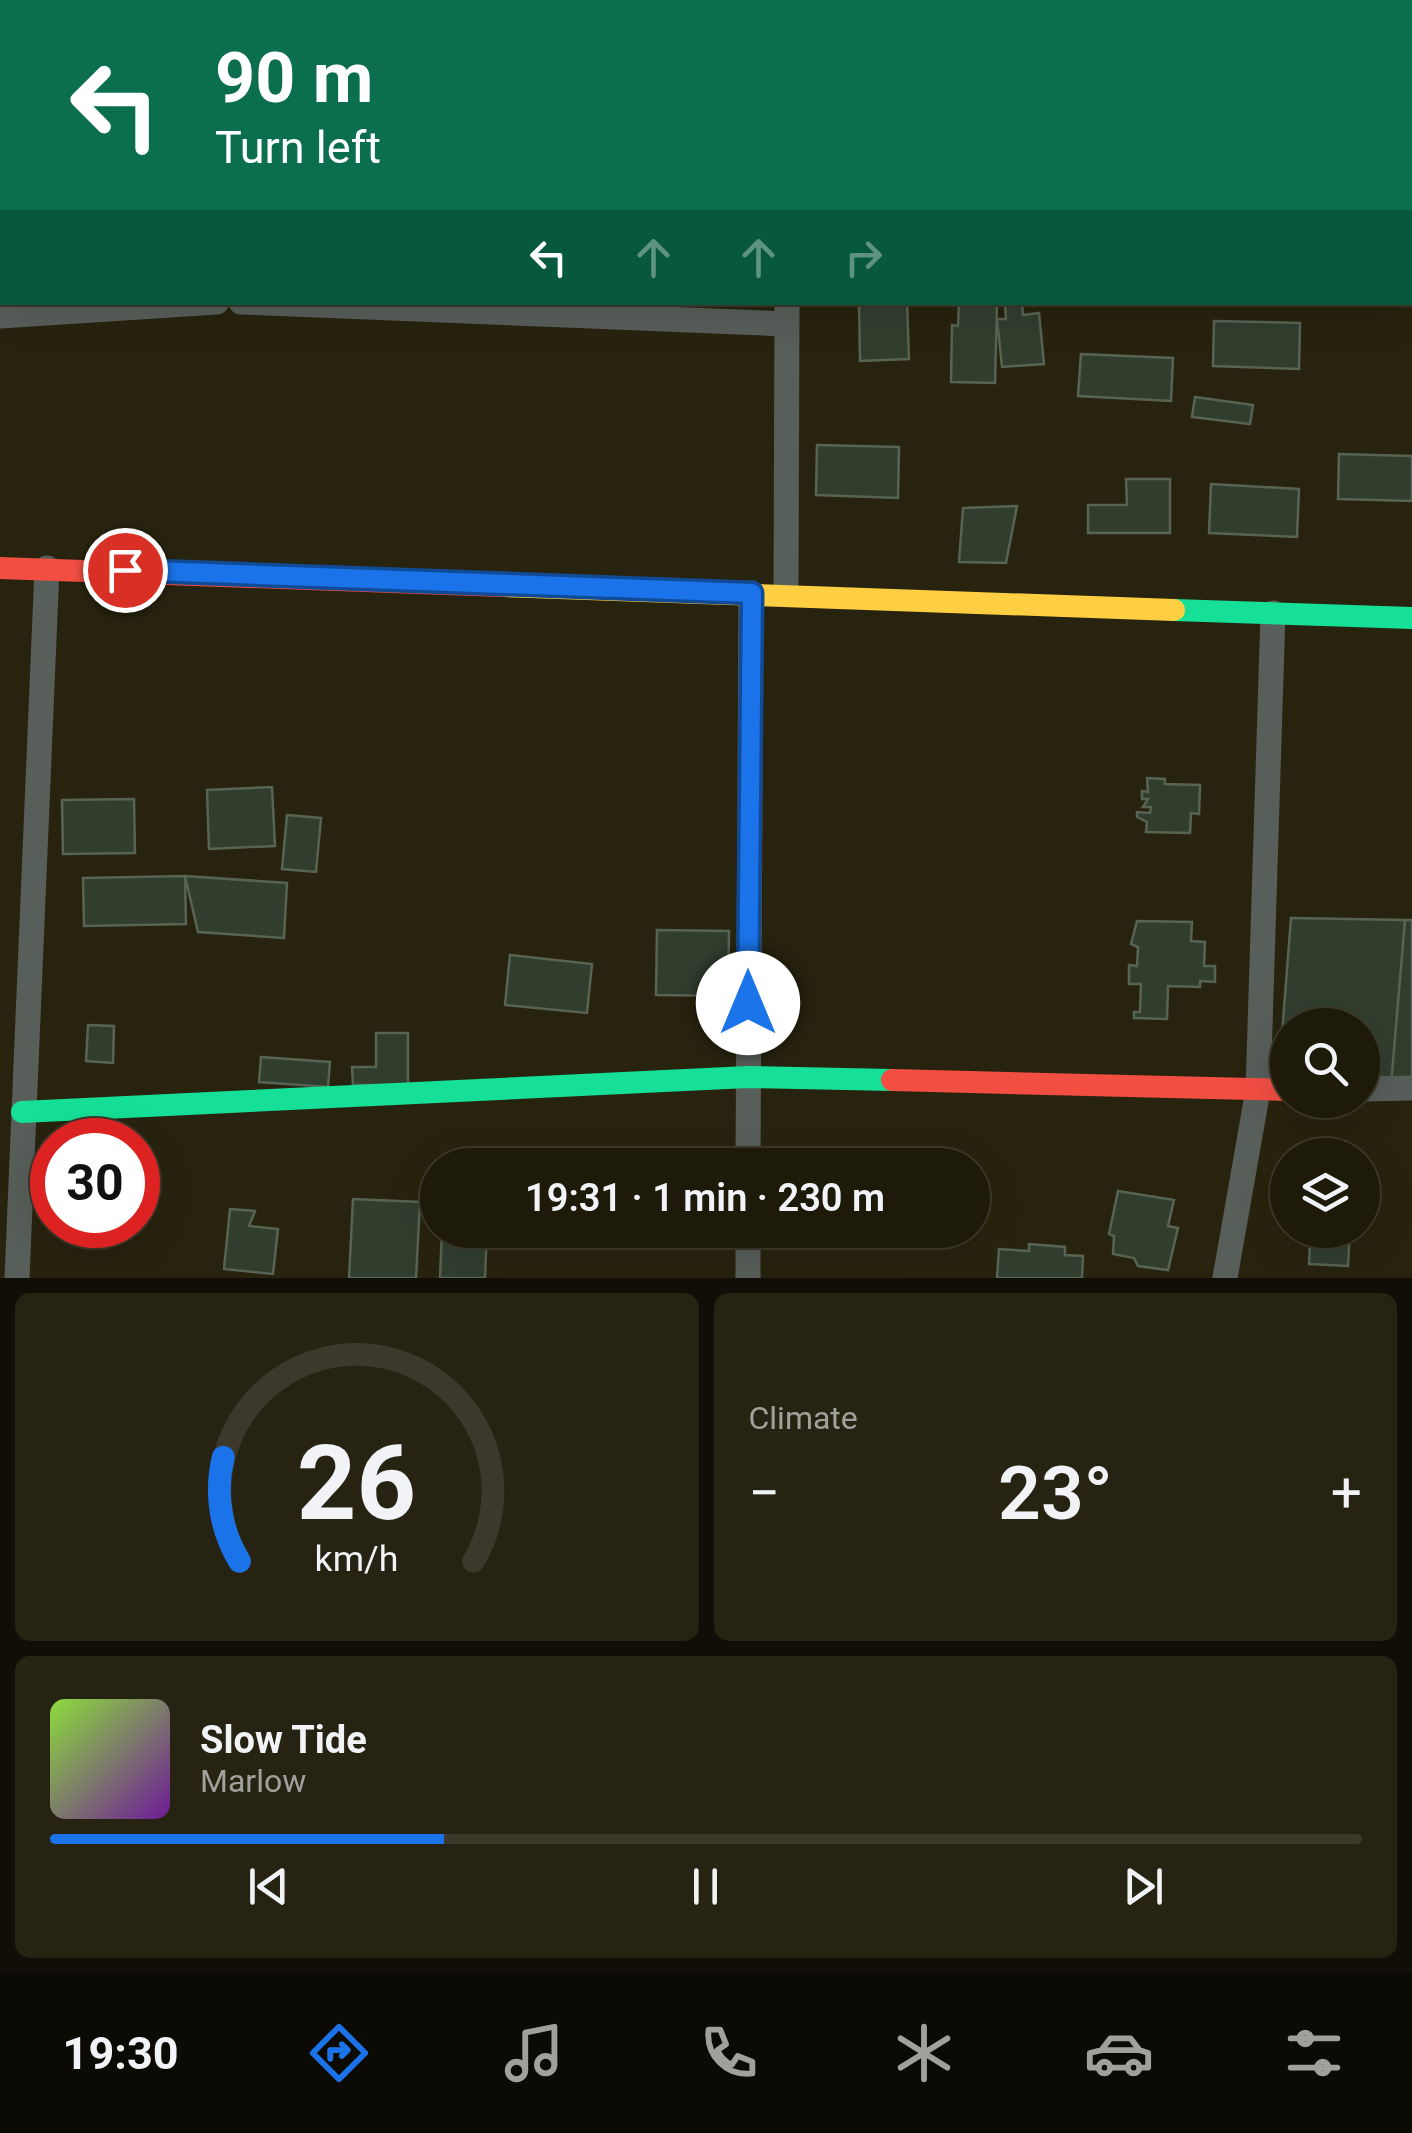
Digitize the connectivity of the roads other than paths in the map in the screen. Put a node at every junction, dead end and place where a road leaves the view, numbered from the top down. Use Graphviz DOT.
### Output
graph roads {
  1 [pos="171,305"];
  2 [pos="410,305"];
  3 [pos="523,307"];
  4 [pos="787,313"];
  5 [pos="0,316"];
  6 [pos="0,568"];
  7 [pos="47,568"];
  8 [pos="752,593"];
  9 [pos="786,594"];
  10 [pos="1273,614"];
  11 [pos="1412,618"];
  12 [pos="748,1077"];
  13 [pos="1412,1088"];
  14 [pos="1380,1089"];
  15 [pos="1258,1090"];
  16 [pos="1270,1090"];
  17 [pos="22,1112"];
  18 [pos="748,1148"];
  19 [pos="748,1248"];
  20 [pos="17,1278"];
  21 [pos="748,1278"];
  22 [pos="1225,1278"];
  1 -- 5 [label="street"];
  2 -- 3 [label="street"];
  3 -- 4 [label="street"];
  4 -- 9 [label="street"];
  6 -- 7 [label="street"];
  7 -- 8 [label="street"];
  7 -- 17 [label="street"];
  8 -- 9 [label="street"];
  8 -- 12 [label="street"];
  9 -- 10 [label="street"];
  10 -- 11 [label="street"];
  10 -- 15 [label="street"];
  12 -- 15 [label="street"];
  12 -- 17 [label="street"];
  12 -- 18 [label="street"];
  13 -- 14 [label="street"];
  15 -- 16 [label="street"];
  15 -- 22 [label="street"];
  17 -- 20 [label="street"];
  19 -- 21 [label="street"];
}
